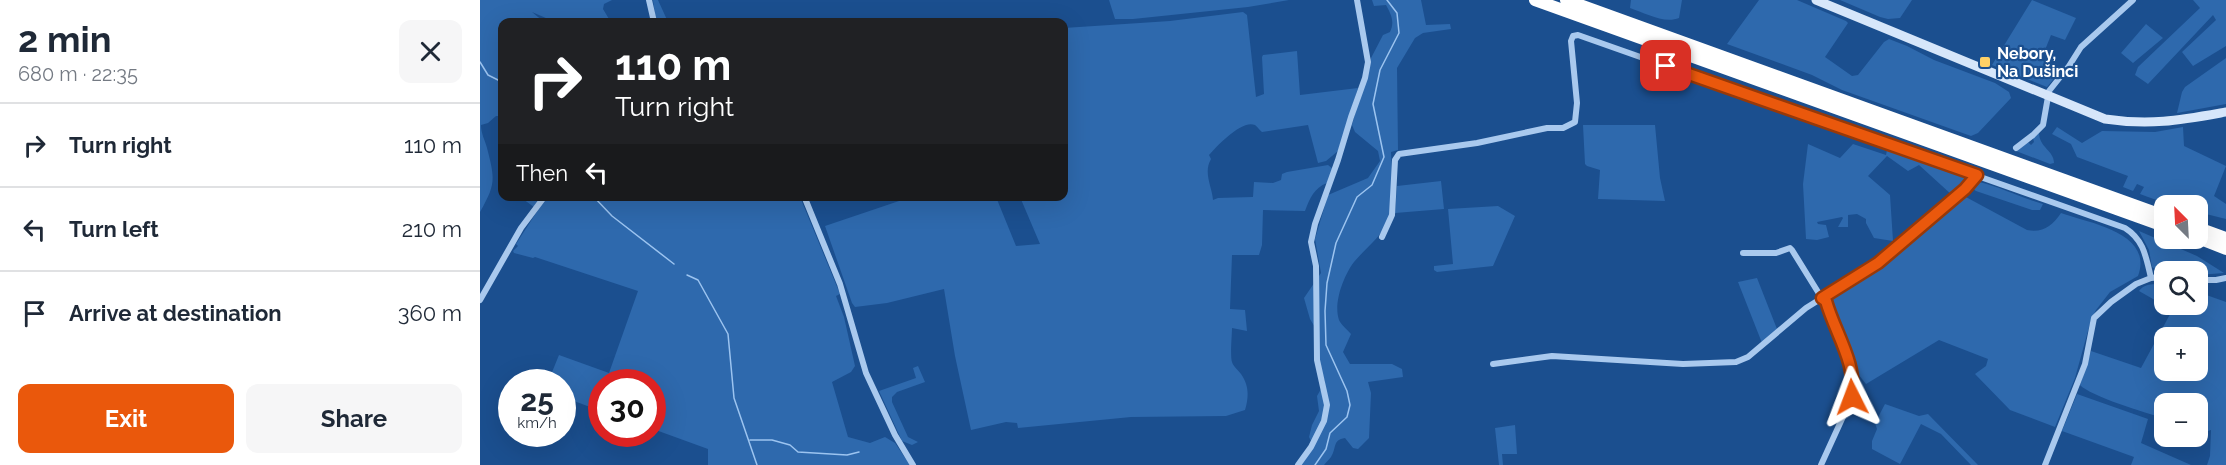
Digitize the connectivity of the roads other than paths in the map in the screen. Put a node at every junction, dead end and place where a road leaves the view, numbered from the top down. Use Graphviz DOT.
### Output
graph roads {
  1 [pos="649,0"];
  2 [pos="1357,0"];
  3 [pos="1535,0"];
  4 [pos="1566,0"];
  5 [pos="1816,0"];
  6 [pos="2133,0"];
  7 [pos="653,18"];
  8 [pos="2048,96"];
  9 [pos="2226,112"];
  10 [pos="2016,148"];
  11 [pos="1977,175"];
  12 [pos="542,201"];
  13 [pos="806,201"];
  14 [pos="2154,212"];
  15 [pos="2154,222"];
  16 [pos="2208,232"];
  17 [pos="1382,237"];
  18 [pos="2226,238"];
  19 [pos="2208,242"];
  20 [pos="2226,249"];
  21 [pos="1743,253"];
  22 [pos="2151,278"];
  23 [pos="2154,278"];
  24 [pos="2226,278"];
  25 [pos="2208,280"];
  26 [pos="1822,298"];
  27 [pos="480,300"];
  28 [pos="1493,364"];
  29 [pos="913,465"];
  30 [pos="1298,465"];
  31 [pos="1821,465"];
  32 [pos="2045,465"];
  1 -- 7 [label="street"];
  2 -- 30 [label="street"];
  3 -- 15 [label="highway"];
  4 -- 14 [label="highway"];
  5 -- 8 [label="main road"];
  6 -- 8 [label="street"];
  8 -- 9 [label="main road"];
  8 -- 10 [label="street"];
  11 -- 17 [label="street"];
  11 -- 22 [label="street"];
  11 -- 26 [label="street"];
  12 -- 27 [label="street"];
  13 -- 29 [label="street"];
  16 -- 18 [label="highway"];
  19 -- 20 [label="highway"];
  21 -- 26 [label="street"];
  22 -- 23 [label="street"];
  22 -- 32 [label="street"];
  24 -- 25 [label="street"];
  26 -- 28 [label="street"];
  26 -- 31 [label="street"];
}
